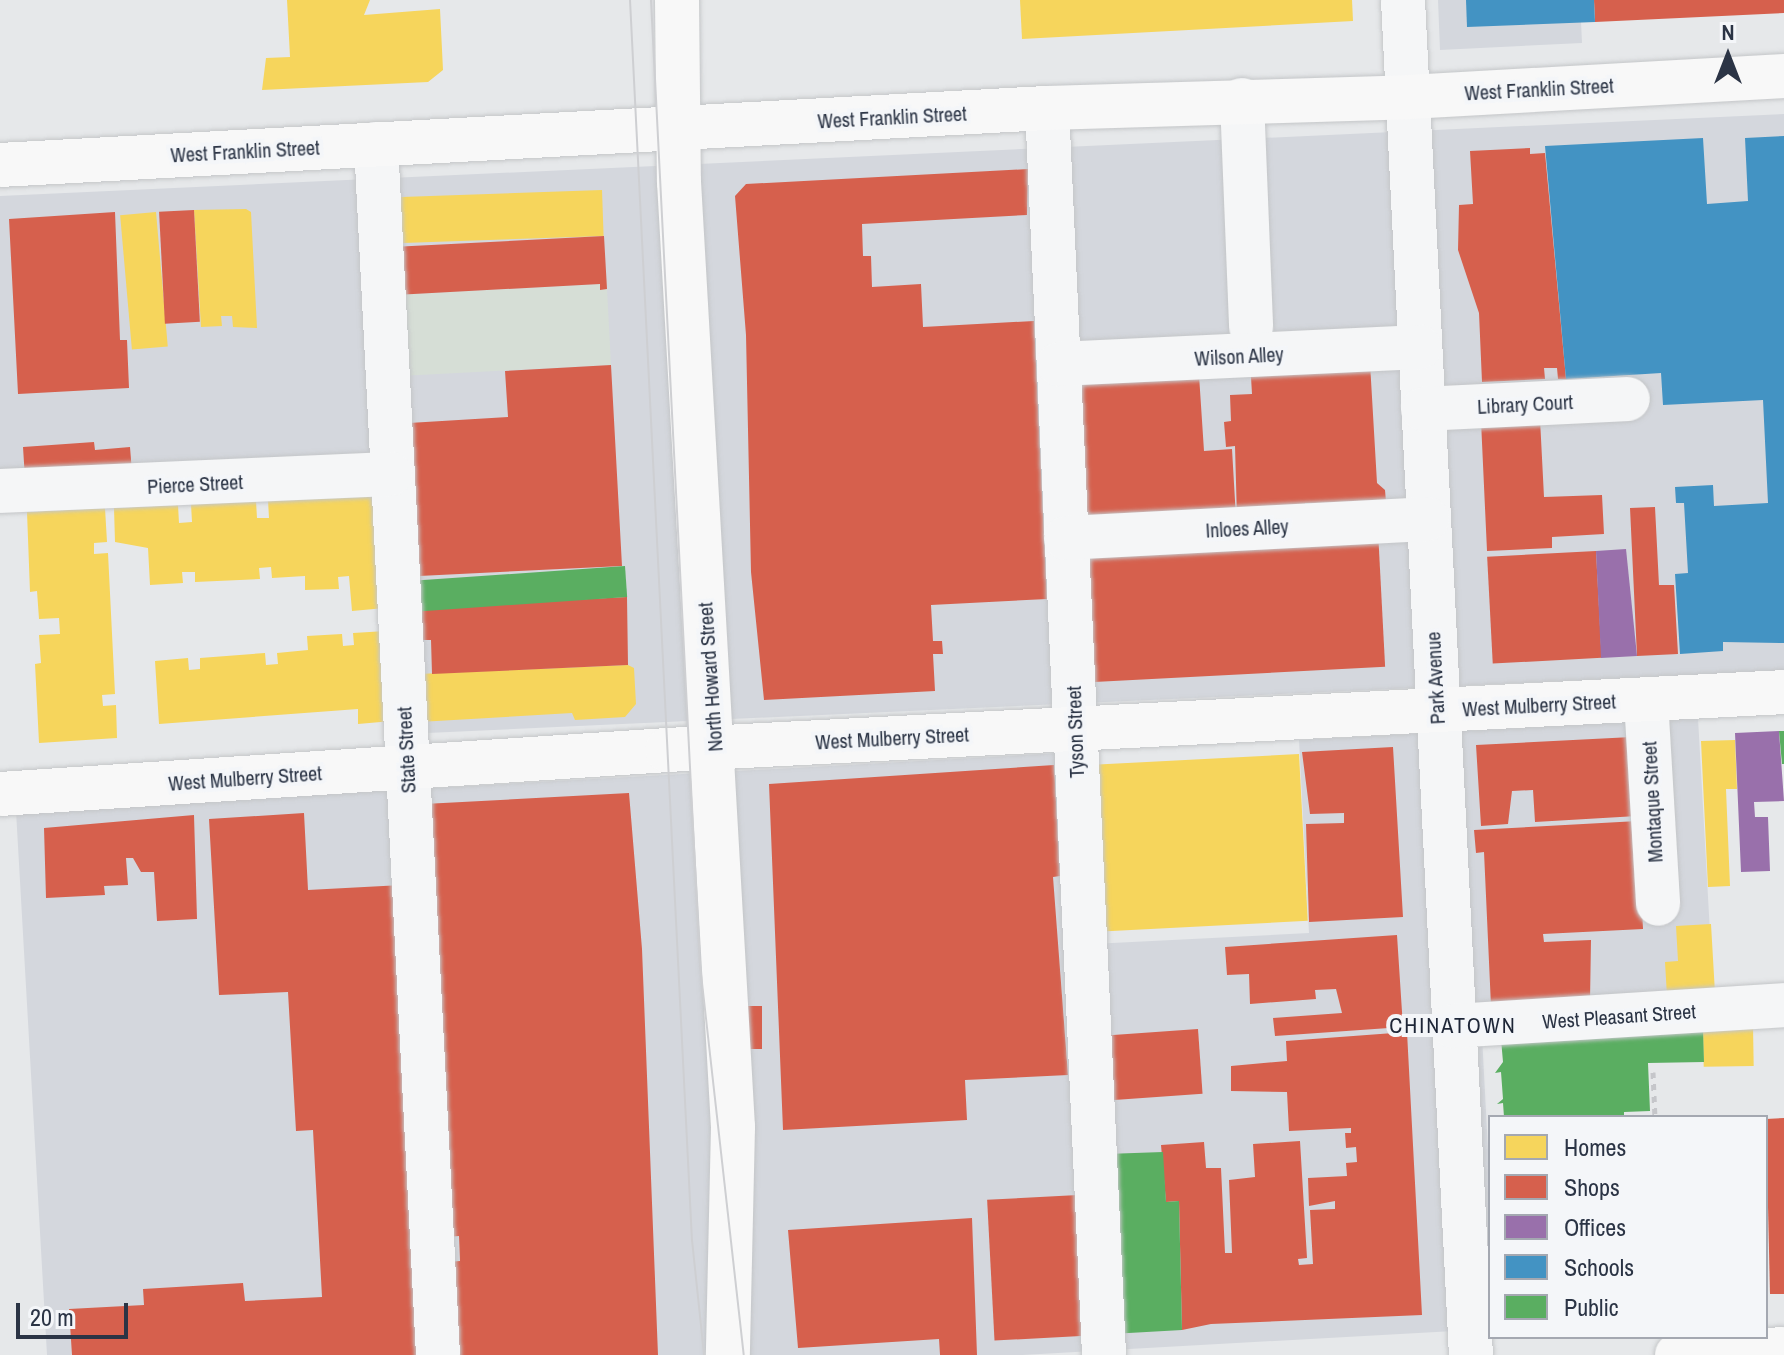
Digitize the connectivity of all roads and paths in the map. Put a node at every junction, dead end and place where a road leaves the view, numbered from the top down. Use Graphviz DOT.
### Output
graph roads {
  1 [pos="677,0"];
  2 [pos="1403,0"];
  3 [pos="1784,76"];
  4 [pos="1409,97"];
  5 [pos="1242,100"];
  6 [pos="1047,108"];
  7 [pos="681,128"];
  8 [pos="376,144"];
  9 [pos="0,165"];
  10 [pos="1251,327"];
  11 [pos="1420,347"];
  12 [pos="1059,364"];
  13 [pos="1628,399"];
  14 [pos="1423,409"];
  15 [pos="391,474"];
  16 [pos="0,491"];
  17 [pos="1428,519"];
  18 [pos="1066,538"];
  19 [pos="1784,692"];
  20 [pos="1646,700"];
  21 [pos="1437,710"];
  22 [pos="1075,729"];
  23 [pos="714,748"];
  24 [pos="407,766"];
  25 [pos="0,794"];
  26 [pos="1658,904"];
  27 [pos="1784,1005"];
  28 [pos="1453,1026"];
  29 [pos="1653,1072"];
  30 [pos="1655,1115"];
  31 [pos="1784,1349"];
  32 [pos="438,1355"];
  33 [pos="728,1355"];
  34 [pos="1104,1355"];
  35 [pos="1471,1355"];
  36 [pos="1677,1355"];
  1 -- 7 [label="main road, North Howard Street"];
  2 -- 4 [label="street, Park Avenue"];
  3 -- 4 [label="main road, West Franklin Street"];
  4 -- 5 [label="main road, West Franklin Street"];
  4 -- 11 [label="street, Park Avenue"];
  5 -- 6 [label="main road, West Franklin Street"];
  5 -- 10 [label="street"];
  6 -- 7 [label="main road, West Franklin Street"];
  6 -- 12 [label="street, Tyson Street"];
  7 -- 8 [label="main road, West Franklin Street"];
  7 -- 23 [label="main road, North Howard Street"];
  8 -- 9 [label="main road, West Franklin Street"];
  8 -- 15 [label="street, State Street"];
  11 -- 12 [label="street, Wilson Alley"];
  11 -- 14 [label="street, Park Avenue"];
  12 -- 18 [label="street, Tyson Street"];
  13 -- 14 [label="street, Library Court"];
  14 -- 17 [label="street, Park Avenue"];
  15 -- 16 [label="street, Pierce Street"];
  15 -- 24 [label="street, State Street"];
  17 -- 18 [label="street, Inloes Alley"];
  17 -- 21 [label="street, Park Avenue"];
  18 -- 22 [label="street, Tyson Street"];
  19 -- 20 [label="main road, West Mulberry Street"];
  20 -- 21 [label="main road, West Mulberry Street"];
  20 -- 26 [label="street, Montaque Street"];
  21 -- 22 [label="main road, West Mulberry Street"];
  21 -- 28 [label="street, Park Avenue"];
  22 -- 23 [label="main road, West Mulberry Street"];
  22 -- 34 [label="street, Tyson Street"];
  23 -- 24 [label="main road, West Mulberry Street"];
  23 -- 33 [label="main road, North Howard Street"];
  24 -- 25 [label="main road, West Mulberry Street"];
  24 -- 32 [label="street, State Street"];
  27 -- 28 [label="street, West Pleasant Street"];
  28 -- 35 [label="street, Park Avenue"];
  29 -- 30 [label="path"];
  31 -- 36 [label="main road"];
}
